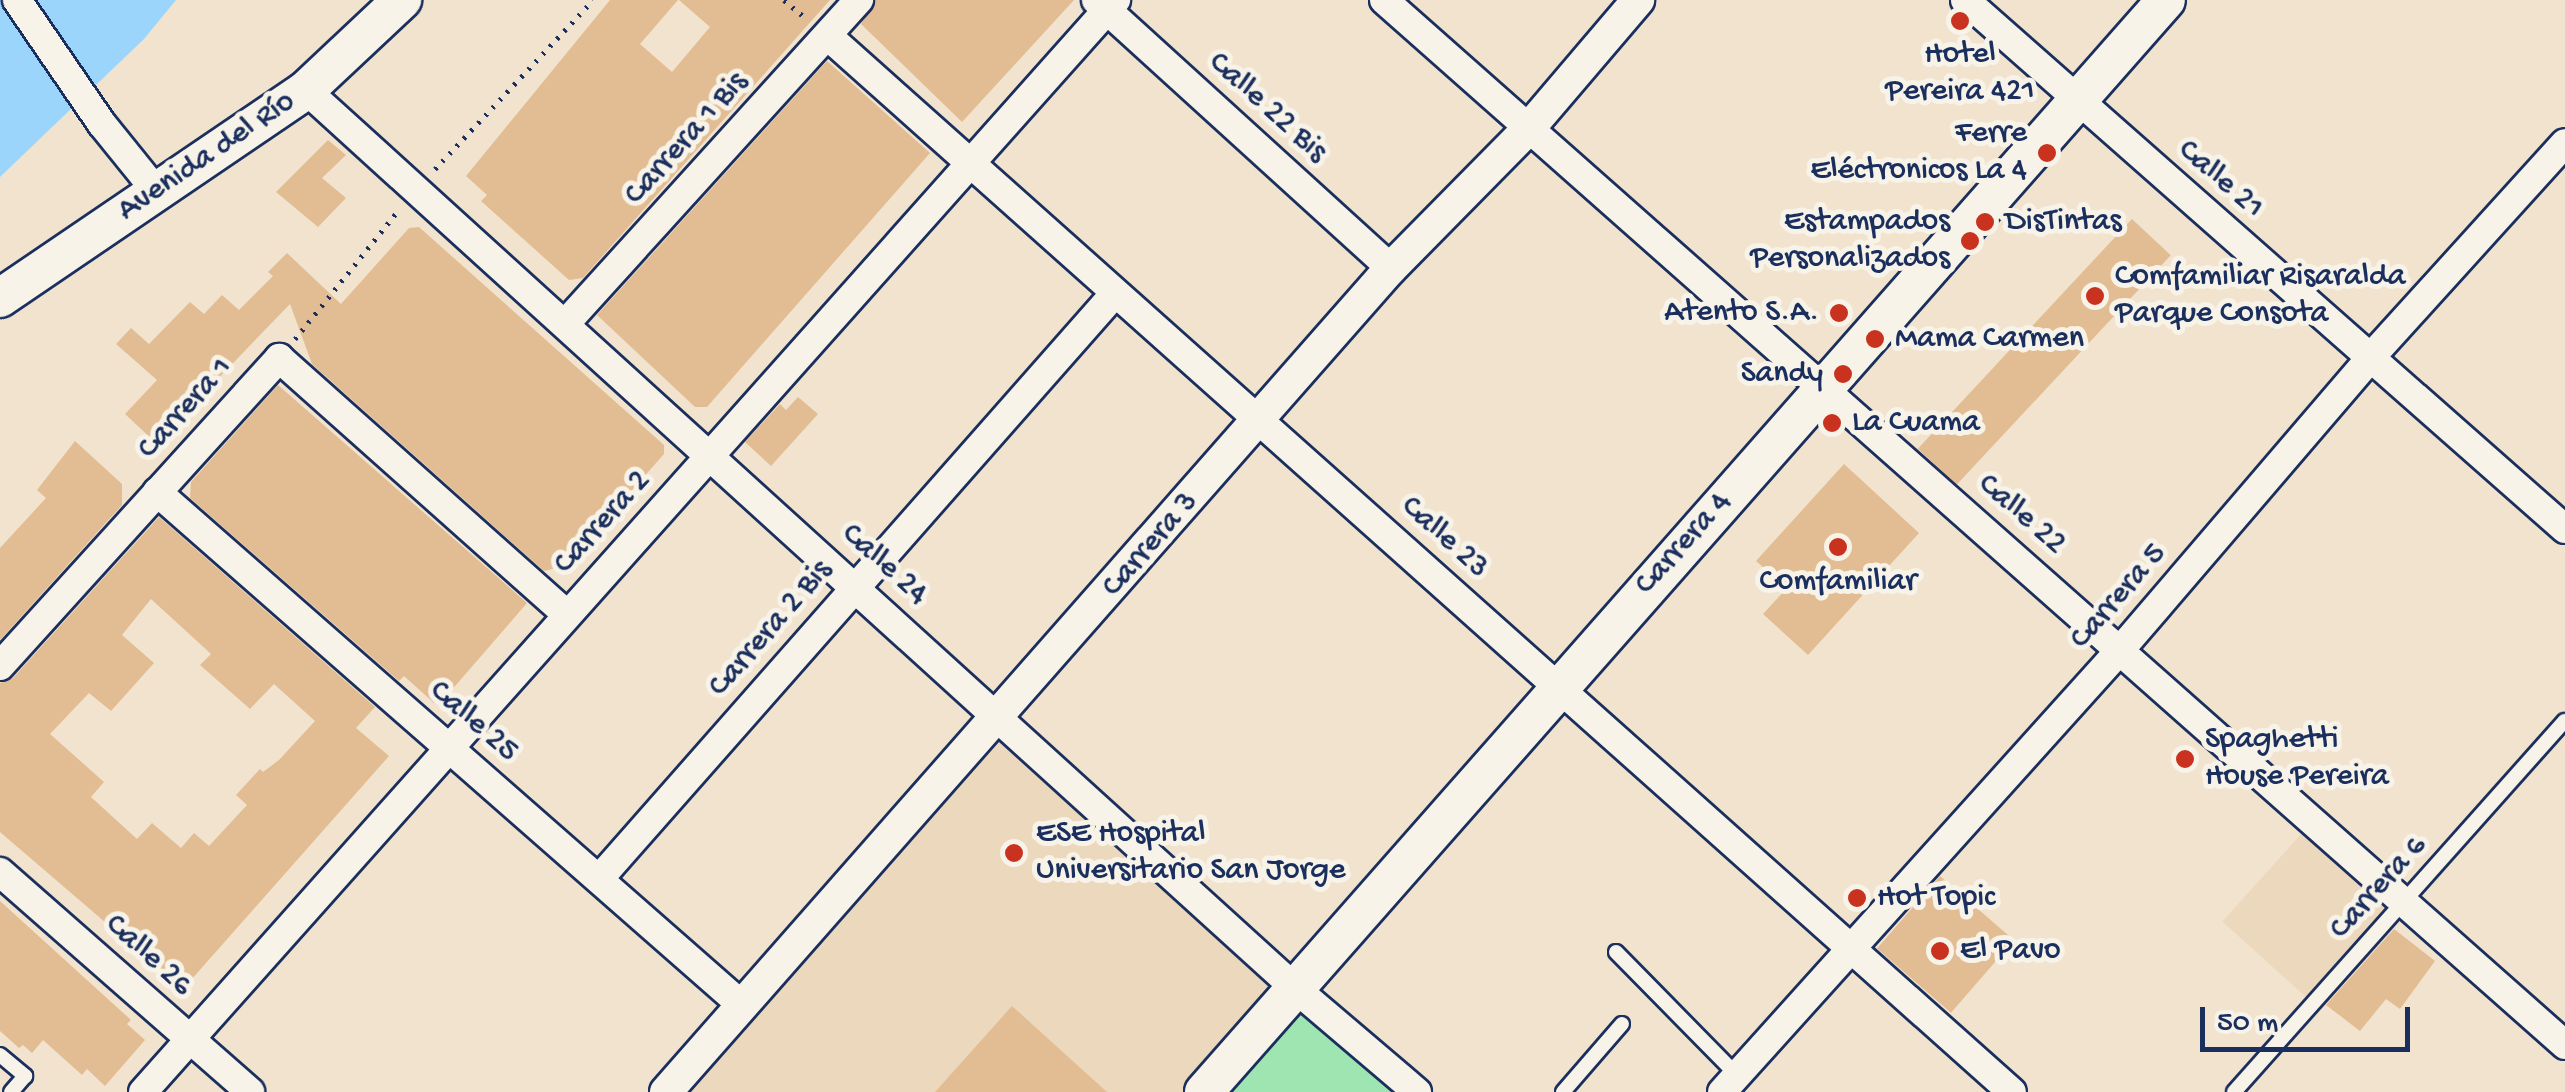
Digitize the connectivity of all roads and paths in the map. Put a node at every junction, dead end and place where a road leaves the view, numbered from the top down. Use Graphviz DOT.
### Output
graph roads {
  1 [pos="18,0"];
  2 [pos="402,0"];
  3 [pos="593,0"];
  4 [pos="859,0"];
  5 [pos="1384,0"];
  6 [pos="1638,0"];
  7 [pos="1965,0"];
  8 [pos="2166,0"];
  9 [pos="1106,3"];
  10 [pos="829,36"];
  11 [pos="306,90"];
  12 [pos="2076,100"];
  13 [pos="1530,126"];
  14 [pos="2565,143"];
  15 [pos="968,161"];
  16 [pos="414,190"];
  17 [pos="156,192"];
  18 [pos="1391,268"];
  19 [pos="1116,293"];
  20 [pos="0,298"];
  21 [pos="565,324"];
  22 [pos="279,358"];
  23 [pos="2370,358"];
  24 [pos="1822,388"];
  25 [pos="1260,422"];
  26 [pos="710,455"];
  27 [pos="157,492"];
  28 [pos="2565,529"];
  29 [pos="855,586"];
  30 [pos="567,616"];
  31 [pos="2122,649"];
  32 [pos="0,666"];
  33 [pos="1558,687"];
  34 [pos="1000,717"];
  35 [pos="2565,721"];
  36 [pos="449,748"];
  37 [pos="0,872"];
  38 [pos="600,879"];
  39 [pos="2403,903"];
  40 [pos="1851,949"];
  41 [pos="1616,952"];
  42 [pos="1296,988"];
  43 [pos="743,1006"];
  44 [pos="1622,1024"];
  45 [pos="189,1039"];
  46 [pos="2565,1045"];
  47 [pos="0,1054"];
  48 [pos="1730,1084"];
  49 [pos="12,1092"];
  50 [pos="143,1092"];
  51 [pos="250,1092"];
  52 [pos="666,1092"];
  53 [pos="1204,1092"];
  54 [pos="1417,1092"];
  55 [pos="1563,1092"];
  56 [pos="2012,1092"];
  57 [pos="2234,1092"];
  1 -- 17 [label="street"];
  2 -- 11 [label="main road, Avenida del Río"];
  3 -- 16 [label="path, Carrera 1"];
  4 -- 10 [label="street, Carrera 1 Bis"];
  5 -- 13 [label="street, Calle 22"];
  6 -- 13 [label="street, Carrera 3"];
  7 -- 12 [label="street, Calle 21"];
  8 -- 12 [label="main road, Carrera 4"];
  9 -- 15 [label="street, Carrera 2"];
  9 -- 18 [label="street, Calle 22 Bis"];
  10 -- 15 [label="street, Calle 23"];
  10 -- 21 [label="street, Carrera 1 Bis"];
  11 -- 16 [label="street, Calle 24"];
  11 -- 17 [label="main road, Avenida del Río"];
  12 -- 23 [label="street, Calle 21"];
  12 -- 24 [label="main road, Carrera 4"];
  13 -- 18 [label="street, Carrera 3"];
  13 -- 24 [label="street, Calle 22"];
  14 -- 23 [label="street, Carrera 5"];
  15 -- 19 [label="street, Calle 23"];
  15 -- 26 [label="street, Carrera 2"];
  16 -- 21 [label="street, Calle 24"];
  16 -- 22 [label="path, Carrera 1"];
  17 -- 20 [label="main road, Avenida del Río"];
  18 -- 25 [label="street, Carrera 3"];
  19 -- 25 [label="street, Calle 23"];
  19 -- 29 [label="street, Carrera 2 Bis"];
  21 -- 26 [label="street, Calle 24"];
  22 -- 27 [label="street, Carrera 1"];
  22 -- 30 [label="street"];
  23 -- 28 [label="street, Calle 21"];
  23 -- 31 [label="street, Carrera 5"];
  24 -- 31 [label="street, Calle 22"];
  24 -- 33 [label="main road, Carrera 4"];
  25 -- 33 [label="street, Calle 23"];
  25 -- 34 [label="street, Carrera 3"];
  26 -- 29 [label="street, Calle 24"];
  26 -- 30 [label="street, Carrera 2"];
  27 -- 32 [label="street, Carrera 1"];
  27 -- 36 [label="street, Calle 25"];
  29 -- 34 [label="street, Calle 24"];
  29 -- 38 [label="street, Carrera 2 Bis"];
  30 -- 36 [label="street, Carrera 2"];
  31 -- 39 [label="street, Calle 22"];
  31 -- 40 [label="street, Carrera 5"];
  33 -- 40 [label="street, Calle 23"];
  33 -- 42 [label="main road, Carrera 4"];
  34 -- 42 [label="street, Calle 24"];
  34 -- 43 [label="street, Carrera 3"];
  35 -- 39 [label="lane, Carrera 6"];
  36 -- 38 [label="street, Calle 25"];
  36 -- 45 [label="street, Carrera 2"];
  37 -- 45 [label="street, Calle 26"];
  38 -- 43 [label="street, Calle 25"];
  39 -- 46 [label="street, Calle 22"];
  39 -- 57 [label="lane, Carrera 6"];
  40 -- 48 [label="street, Carrera 5"];
  40 -- 56 [label="street, Calle 23"];
  41 -- 48 [label="lane"];
  42 -- 53 [label="main road, Carrera 4"];
  42 -- 54 [label="street, Calle 24"];
  43 -- 52 [label="street, Carrera 3"];
  44 -- 55 [label="lane"];
  45 -- 50 [label="street, Carrera 2"];
  45 -- 51 [label="street, Calle 26"];
  47 -- 49 [label="lane"];
}
